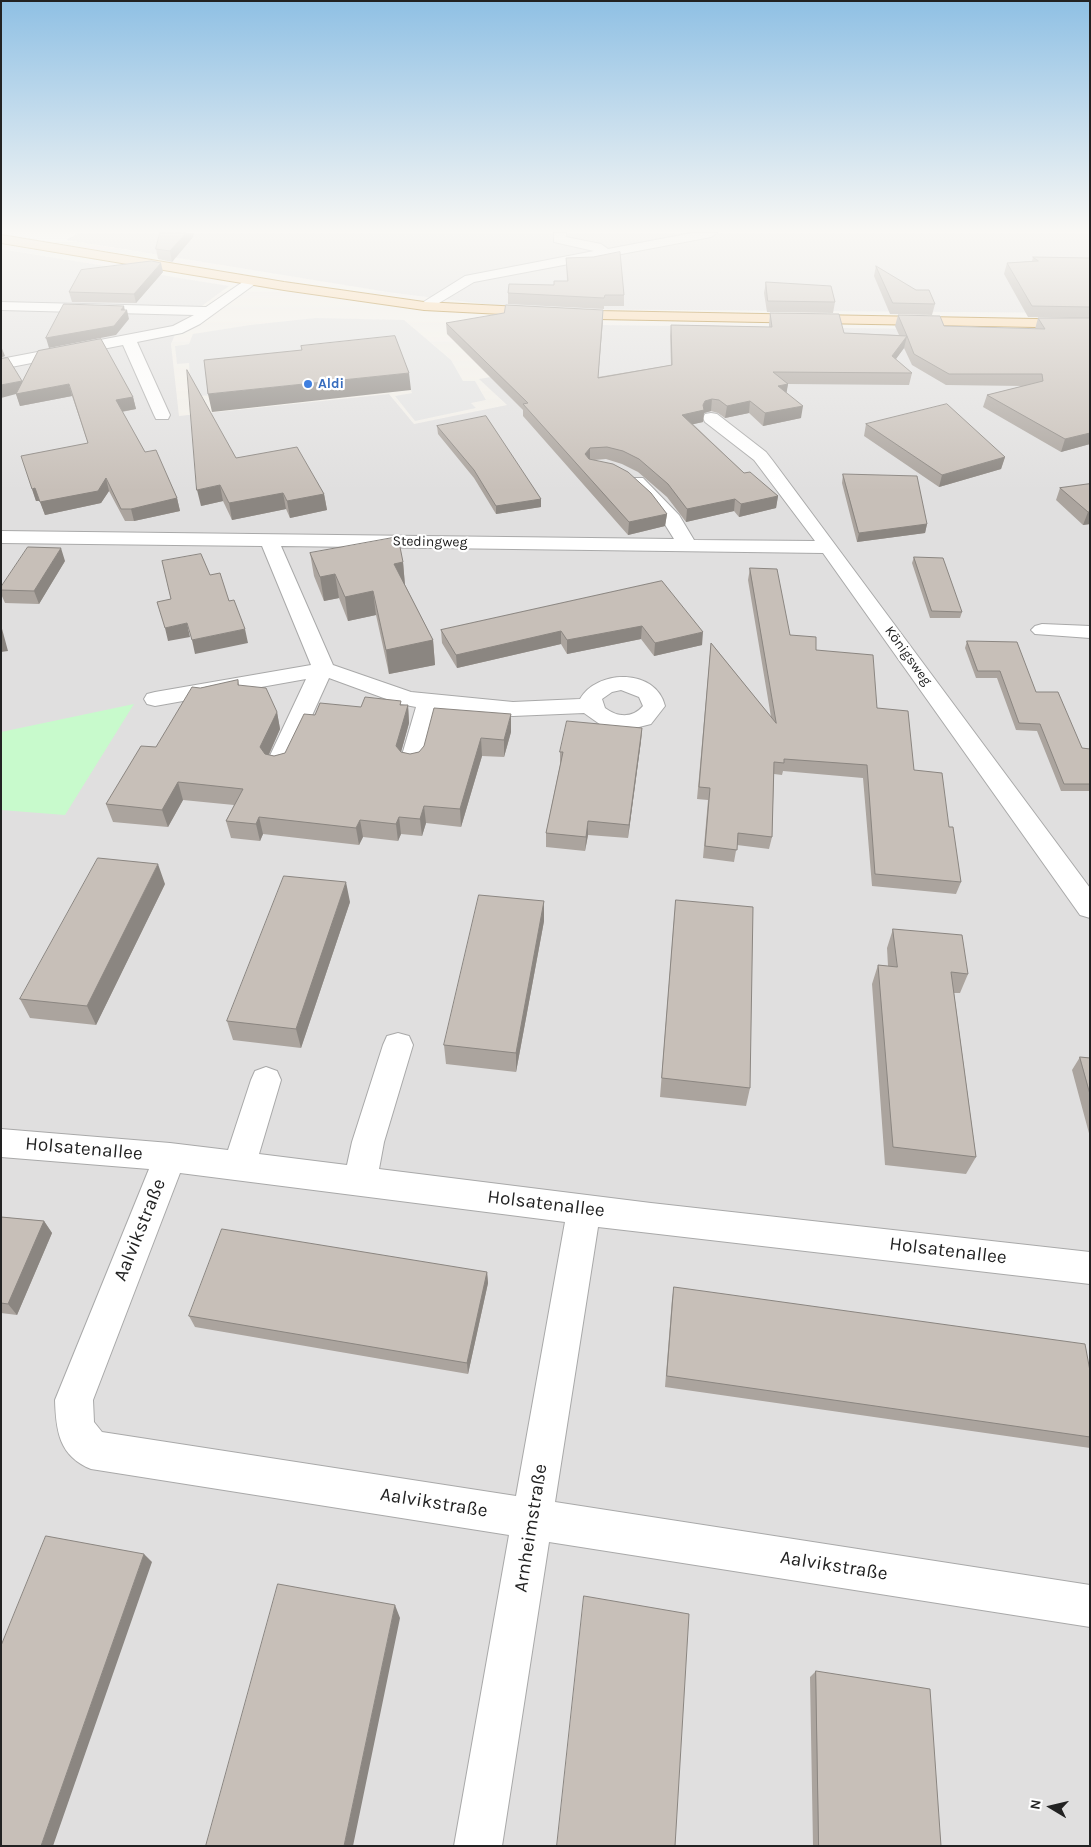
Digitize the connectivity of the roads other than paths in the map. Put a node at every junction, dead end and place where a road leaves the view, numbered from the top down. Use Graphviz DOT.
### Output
graph roads {
  1 [pos="195,319"];
  2 [pos="822,319"];
  3 [pos="1090,324"];
  4 [pos="128,340"];
  5 [pos="1,364"];
  6 [pos="162,415"];
  7 [pos="712,418"];
  8 [pos="623,473"];
  9 [pos="1,537"];
  10 [pos="269,540"];
  11 [pos="686,545"];
  12 [pos="829,547"];
  13 [pos="1042,630"];
  14 [pos="1090,632"];
  15 [pos="324,669"];
  16 [pos="155,699"];
  17 [pos="429,701"];
  18 [pos="591,706"];
  19 [pos="412,762"];
  20 [pos="278,764"];
  21 [pos="1090,908"];
  22 [pos="398,1045"];
  23 [pos="266,1080"];
  24 [pos="1,1143"];
  25 [pos="170,1157"];
  26 [pos="239,1166"];
  27 [pos="360,1181"];
  28 [pos="584,1209"];
  29 [pos="1090,1268"];
  30 [pos="533,1519"];
  31 [pos="1090,1606"];
  32 [pos="478,1846"];
  1 -- 4 [label="street"];
  2 -- 3 [label="main road"];
  4 -- 5 [label="street"];
  4 -- 6 [label="street"];
  7 -- 12 [label="street, Königsweg"];
  8 -- 11 [label="street"];
  9 -- 10 [label="street, Stedingweg"];
  10 -- 11 [label="street, Stedingweg"];
  10 -- 15 [label="street"];
  11 -- 12 [label="street, Stedingweg"];
  12 -- 21 [label="street, Königsweg"];
  13 -- 14 [label="street"];
  15 -- 16 [label="street"];
  15 -- 17 [label="street"];
  15 -- 20 [label="street"];
  17 -- 18 [label="street"];
  17 -- 19 [label="street"];
  22 -- 27 [label="street"];
  23 -- 26 [label="street"];
  24 -- 25 [label="street, Holsatenallee"];
  25 -- 26 [label="street, Holsatenallee"];
  25 -- 30 [label="street, Aalvikstraße"];
  26 -- 27 [label="street, Holsatenallee"];
  27 -- 28 [label="street, Holsatenallee"];
  28 -- 29 [label="street, Holsatenallee"];
  28 -- 30 [label="street, Arnheimstraße"];
  30 -- 31 [label="street, Aalvikstraße"];
  30 -- 32 [label="street, Arnheimstraße"];
}
